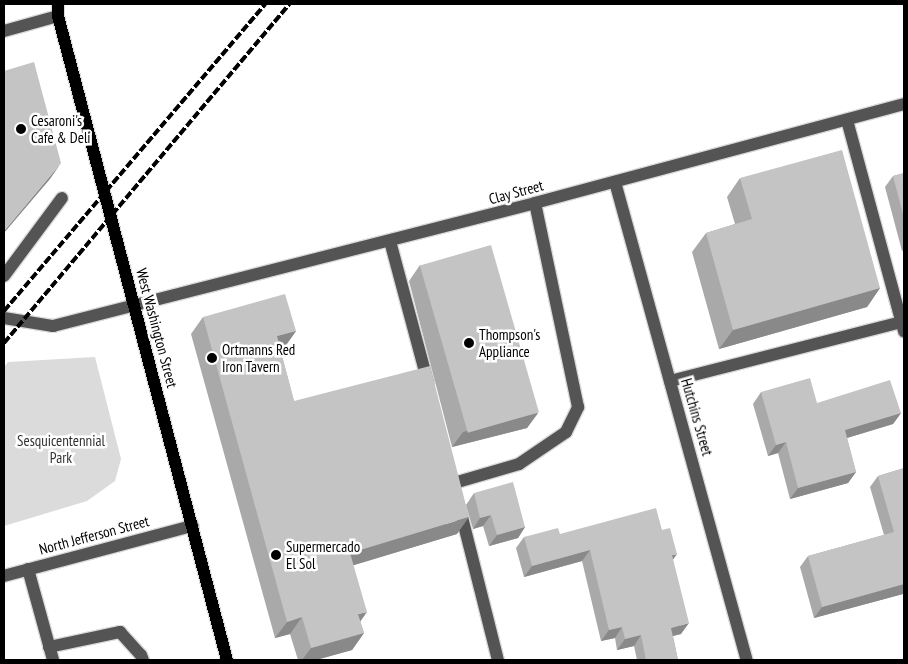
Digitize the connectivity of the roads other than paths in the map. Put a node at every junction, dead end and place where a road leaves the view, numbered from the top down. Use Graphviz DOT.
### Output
graph roads {
  1 [pos="58,10"];
  2 [pos="4,31"];
  3 [pos="904,104"];
  4 [pos="847,120"];
  5 [pos="615,182"];
  6 [pos="62,198"];
  7 [pos="535,203"];
  8 [pos="390,241"];
  9 [pos="4,276"];
  10 [pos="134,306"];
  11 [pos="4,318"];
  12 [pos="903,326"];
  13 [pos="670,382"];
  14 [pos="432,398"];
  15 [pos="192,526"];
  16 [pos="28,569"];
  17 [pos="4,576"];
  18 [pos="49,646"];
  19 [pos="53,660"];
  20 [pos="142,660"];
  21 [pos="227,660"];
  22 [pos="498,660"];
  23 [pos="747,660"];
  1 -- 2 [label="street"];
  1 -- 10 [label="main road, West Washington Street"];
  3 -- 4 [label="street, Clay Street"];
  4 -- 5 [label="street, Clay Street"];
  4 -- 12 [label="street"];
  5 -- 7 [label="street, Clay Street"];
  5 -- 13 [label="street, Hutchins Street"];
  6 -- 9 [label="street"];
  7 -- 8 [label="street, Clay Street"];
  7 -- 22 [label="street"];
  8 -- 10 [label="street, Clay Street"];
  8 -- 14 [label="street"];
  10 -- 11 [label="street, Clay Street"];
  10 -- 15 [label="main road, West Washington Street"];
  12 -- 13 [label="street"];
  13 -- 23 [label="street, Hutchins Street"];
  15 -- 16 [label="street, North Jefferson Street"];
  15 -- 21 [label="main road, West Washington Street"];
  16 -- 17 [label="street, North Jefferson Street"];
  16 -- 18 [label="street"];
  18 -- 19 [label="street"];
  18 -- 20 [label="street"];
}
